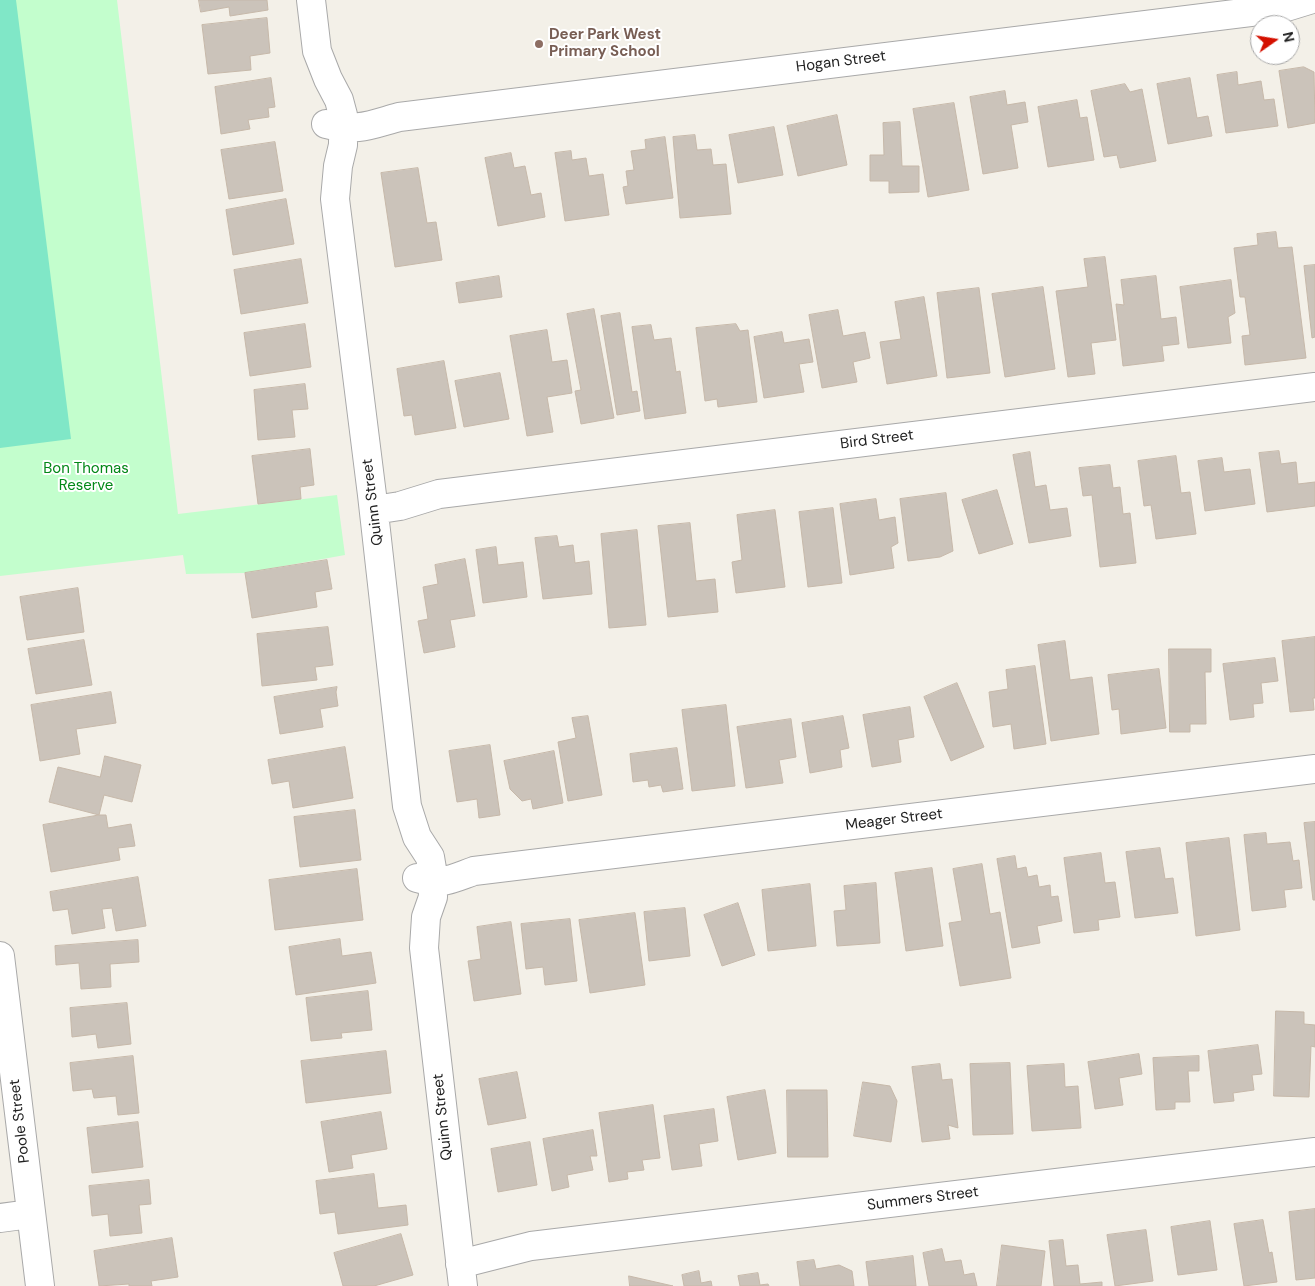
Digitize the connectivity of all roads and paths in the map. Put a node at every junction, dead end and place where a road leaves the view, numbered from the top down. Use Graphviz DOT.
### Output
graph roads {
  1 [pos="311,0"];
  2 [pos="1309,0"];
  3 [pos="1282,8"];
  4 [pos="1315,10"];
  5 [pos="338,123"];
  6 [pos="1315,387"];
  7 [pos="373,502"];
  8 [pos="1315,769"];
  9 [pos="427,876"];
  10 [pos="0,956"];
  11 [pos="1315,1152"];
  12 [pos="30,1214"];
  13 [pos="0,1218"];
  14 [pos="460,1265"];
  15 [pos="40,1286"];
  1 -- 5 [label="street, Quinn Street"];
  2 -- 3 [label="street, Hogan Street"];
  3 -- 4 [label="street, Hogan Street"];
  3 -- 5 [label="street, Hogan Street"];
  5 -- 7 [label="street, Quinn Street"];
  6 -- 7 [label="street, Bird Street"];
  7 -- 9 [label="street, Quinn Street"];
  8 -- 9 [label="street, Meager Street"];
  9 -- 14 [label="street, Quinn Street"];
  10 -- 12 [label="street, Poole Street"];
  11 -- 14 [label="street, Summers Street"];
  12 -- 13 [label="street"];
  12 -- 15 [label="street, Poole Street"];
}
